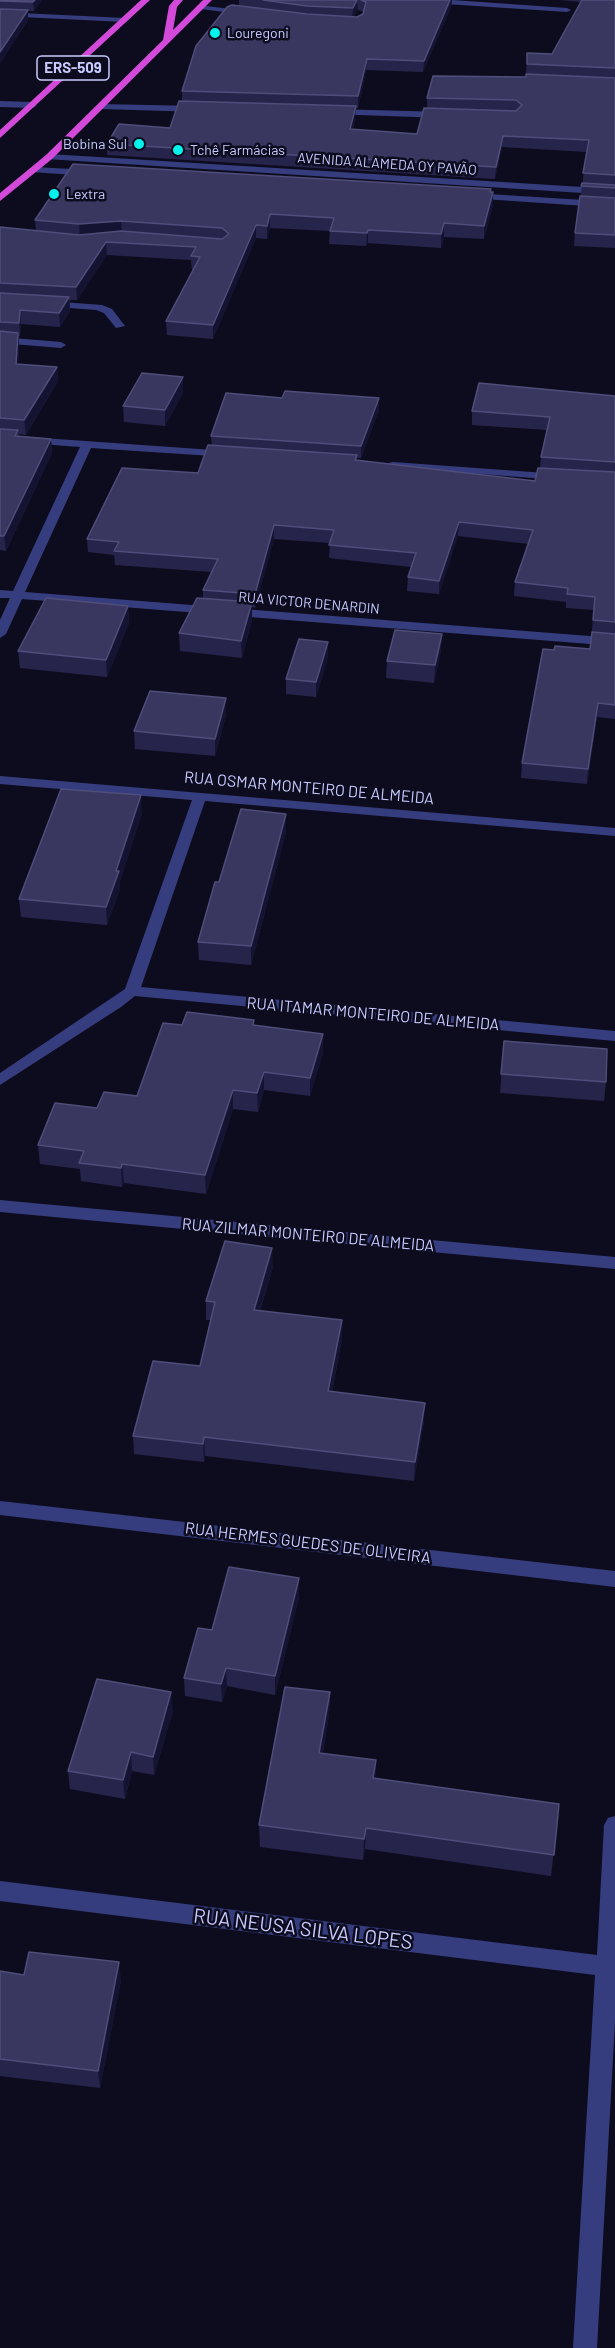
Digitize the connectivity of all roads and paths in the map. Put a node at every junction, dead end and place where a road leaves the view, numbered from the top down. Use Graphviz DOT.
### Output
graph roads {
  1 [pos="146,0"];
  2 [pos="179,0"];
  3 [pos="415,0"];
  4 [pos="204,3"];
  5 [pos="567,10"];
  6 [pos="0,14"];
  7 [pos="254,14"];
  8 [pos="125,20"];
  9 [pos="167,40"];
  10 [pos="0,104"];
  11 [pos="33,105"];
  12 [pos="101,106"];
  13 [pos="208,109"];
  14 [pos="325,112"];
  15 [pos="456,115"];
  16 [pos="0,135"];
  17 [pos="49,157"];
  18 [pos="34,170"];
  19 [pos="104,174"];
  20 [pos="615,192"];
  21 [pos="461,195"];
  22 [pos="0,198"];
  23 [pos="615,205"];
  24 [pos="33,303"];
  25 [pos="120,326"];
  26 [pos="0,340"];
  27 [pos="61,345"];
  28 [pos="0,438"];
  29 [pos="87,444"];
  30 [pos="240,455"];
  31 [pos="380,464"];
  32 [pos="567,477"];
  33 [pos="0,594"];
  34 [pos="18,595"];
  35 [pos="0,634"];
  36 [pos="615,642"];
  37 [pos="0,780"];
  38 [pos="200,797"];
  39 [pos="615,832"];
  40 [pos="132,991"];
  41 [pos="615,1036"];
  42 [pos="0,1080"];
  43 [pos="0,1206"];
  44 [pos="615,1263"];
  45 [pos="0,1508"];
  46 [pos="615,1579"];
  47 [pos="615,1825"];
  48 [pos="0,1891"];
  49 [pos="607,1966"];
  50 [pos="585,2348"];
  1 -- 8 [label="highway, ERS-509"];
  2 -- 9 [label="highway"];
  3 -- 5 [label="street"];
  4 -- 7 [label="street"];
  4 -- 9 [label="highway, ERS-509"];
  6 -- 8 [label="street"];
  8 -- 11 [label="highway, ERS-509"];
  9 -- 12 [label="highway, ERS-509"];
  10 -- 11 [label="street"];
  11 -- 16 [label="highway, ERS-509"];
  12 -- 13 [label="street"];
  12 -- 17 [label="highway, ERS-509"];
  14 -- 15 [label="street"];
  17 -- 18 [label="highway, ERS-509"];
  17 -- 20 [label="street, AVENIDA ALAMEDA OY PAVÃO"];
  18 -- 19 [label="street"];
  18 -- 22 [label="highway, ERS-509"];
  21 -- 23 [label="street, AVENIDA ALAMEDA OY PAVÃO"];
  24 -- 25 [label="street"];
  26 -- 27 [label="street"];
  28 -- 29 [label="street"];
  29 -- 30 [label="street"];
  29 -- 34 [label="street"];
  31 -- 32 [label="street"];
  33 -- 34 [label="street, RUA VICTOR DENARDIN"];
  34 -- 35 [label="street"];
  34 -- 36 [label="street, RUA VICTOR DENARDIN"];
  37 -- 38 [label="street, RUA OSMAR MONTEIRO DE ALMEIDA"];
  38 -- 39 [label="street, RUA OSMAR MONTEIRO DE ALMEIDA"];
  38 -- 40 [label="street"];
  40 -- 41 [label="street, RUA ITAMAR MONTEIRO DE ALMEIDA"];
  40 -- 42 [label="street"];
  43 -- 44 [label="street, RUA ZILMAR MONTEIRO DE ALMEIDA"];
  45 -- 46 [label="street, RUA HERMES GUEDES DE OLIVEIRA"];
  47 -- 49 [label="street"];
  48 -- 49 [label="street, RUA NEUSA SILVA LOPES"];
  49 -- 50 [label="street"];
}
